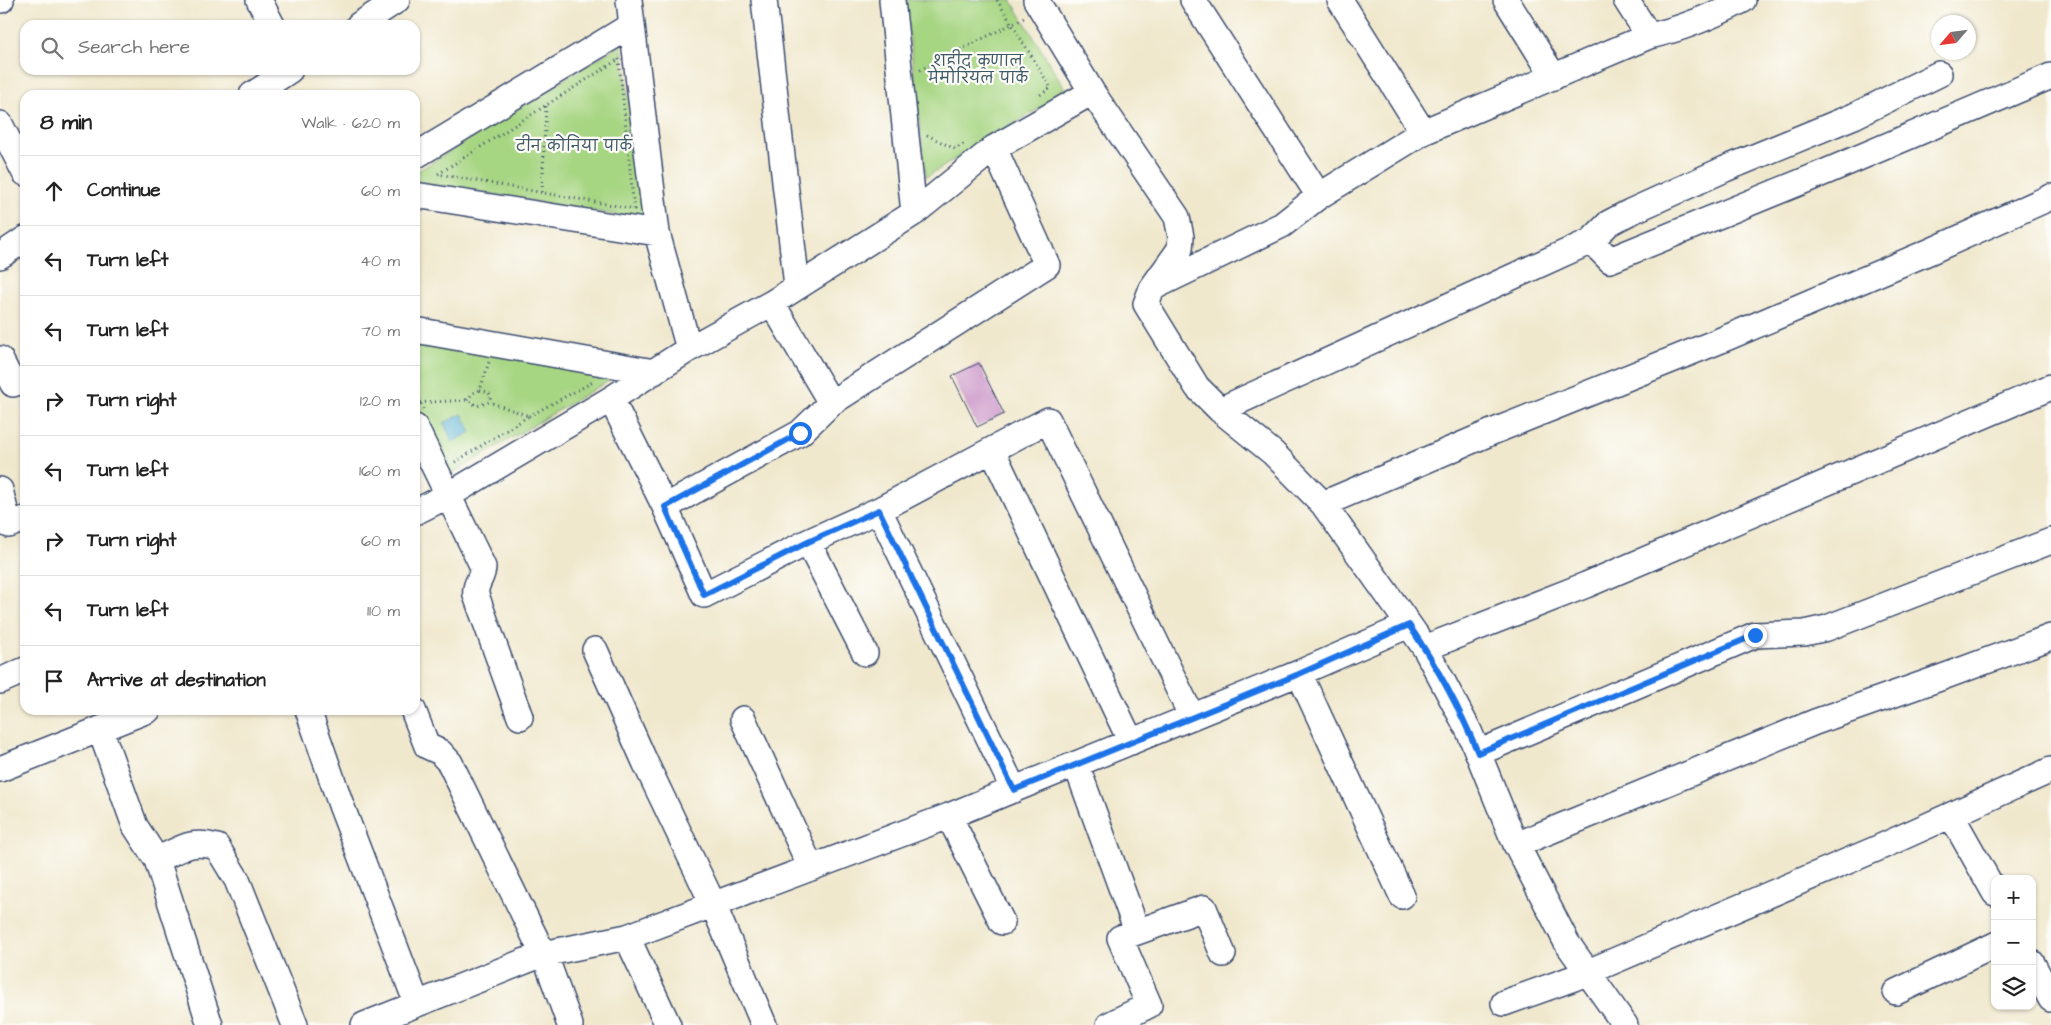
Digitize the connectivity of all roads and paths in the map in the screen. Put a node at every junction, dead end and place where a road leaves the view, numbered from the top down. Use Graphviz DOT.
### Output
graph roads {
  1 [pos="259,0"];
  2 [pos="397,0"];
  3 [pos="629,0"];
  4 [pos="764,0"];
  5 [pos="892,0"];
  6 [pos="998,0"];
  7 [pos="1193,0"];
  8 [pos="1340,0"];
  9 [pos="1506,0"];
  10 [pos="1626,0"];
  11 [pos="1743,0"];
  12 [pos="1038,4"];
  13 [pos="269,20"];
  14 [pos="367,20"];
  15 [pos="632,25"];
  16 [pos="1013,25"];
  17 [pos="1649,36"];
  18 [pos="919,70"];
  19 [pos="1939,74"];
  20 [pos="282,75"];
  21 [pos="2051,76"];
  22 [pos="1554,77"];
  23 [pos="260,90"];
  24 [pos="1092,92"];
  25 [pos="1035,98"];
  26 [pos="546,106"];
  27 [pos="0,124"];
  28 [pos="1423,132"];
  29 [pos="927,136"];
  30 [pos="971,139"];
  31 [pos="994,148"];
  32 [pos="420,153"];
  33 [pos="20,164"];
  34 [pos="542,192"];
  35 [pos="420,196"];
  36 [pos="1319,196"];
  37 [pos="2051,197"];
  38 [pos="914,213"];
  39 [pos="657,233"];
  40 [pos="1591,241"];
  41 [pos="20,243"];
  42 [pos="0,256"];
  43 [pos="797,286"];
  44 [pos="1152,288"];
  45 [pos="772,303"];
  46 [pos="420,331"];
  47 [pos="689,349"];
  48 [pos="0,359"];
  49 [pos="480,359"];
  50 [pos="654,372"];
  51 [pos="595,378"];
  52 [pos="20,382"];
  53 [pos="2051,387"];
  54 [pos="480,390"];
  55 [pos="611,399"];
  56 [pos="468,400"];
  57 [pos="489,402"];
  58 [pos="421,403"];
  59 [pos="831,403"];
  60 [pos="1220,410"];
  61 [pos="529,416"];
  62 [pos="420,420"];
  63 [pos="992,450"];
  64 [pos="448,466"];
  65 [pos="0,490"];
  66 [pos="448,495"];
  67 [pos="1324,504"];
  68 [pos="665,507"];
  69 [pos="420,509"];
  70 [pos="879,510"];
  71 [pos="20,521"];
  72 [pos="2051,541"];
  73 [pos="808,542"];
  74 [pos="1409,625"];
  75 [pos="2051,637"];
  76 [pos="1425,648"];
  77 [pos="595,650"];
  78 [pos="865,653"];
  79 [pos="20,672"];
  80 [pos="1299,674"];
  81 [pos="0,681"];
  82 [pos="135,715"];
  83 [pos="310,715"];
  84 [pos="415,715"];
  85 [pos="520,717"];
  86 [pos="1192,717"];
  87 [pos="743,719"];
  88 [pos="100,729"];
  89 [pos="1132,742"];
  90 [pos="1478,753"];
  91 [pos="1076,764"];
  92 [pos="0,769"];
  93 [pos="2051,770"];
  94 [pos="1014,790"];
  95 [pos="1951,815"];
  96 [pos="948,816"];
  97 [pos="1516,846"];
  98 [pos="156,860"];
  99 [pos="811,868"];
  100 [pos="1991,886"];
  101 [pos="1402,896"];
  102 [pos="713,904"];
  103 [pos="1002,922"];
  104 [pos="1137,931"];
  105 [pos="627,938"];
  106 [pos="1991,946"];
  107 [pos="543,954"];
  108 [pos="1223,954"];
  109 [pos="2034,965"];
  110 [pos="1587,972"];
  111 [pos="1896,992"];
  112 [pos="2051,999"];
  113 [pos="1504,1003"];
  114 [pos="417,1004"];
  115 [pos="210,1025"];
  116 [pos="295,1025"];
  117 [pos="364,1025"];
  118 [pos="570,1025"];
  119 [pos="668,1025"];
  120 [pos="764,1025"];
  121 [pos="1109,1025"];
  122 [pos="1625,1025"];
  1 -- 13 [label="street"];
  2 -- 14 [label="street"];
  3 -- 15 [label="street"];
  4 -- 43 [label="street"];
  5 -- 38 [label="street"];
  6 -- 16 [label="path"];
  7 -- 36 [label="street"];
  8 -- 28 [label="street"];
  9 -- 22 [label="street"];
  10 -- 17 [label="street"];
  11 -- 17 [label="street"];
  12 -- 16 [label="path"];
  12 -- 24 [label="street"];
  15 -- 32 [label="street"];
  15 -- 39 [label="street"];
  16 -- 18 [label="path"];
  16 -- 25 [label="path"];
  17 -- 22 [label="street"];
  19 -- 40 [label="street"];
  20 -- 23 [label="street"];
  21 -- 40 [label="street"];
  22 -- 28 [label="street"];
  24 -- 31 [label="street"];
  24 -- 44 [label="street"];
  26 -- 34 [label="path"];
  26 -- 34 [label="path"];
  26 -- 34 [label="path"];
  27 -- 33 [label="street"];
  28 -- 36 [label="street"];
  29 -- 30 [label="path"];
  31 -- 38 [label="street"];
  31 -- 59 [label="street"];
  35 -- 39 [label="street"];
  36 -- 44 [label="street"];
  37 -- 67 [label="street"];
  38 -- 43 [label="street"];
  39 -- 47 [label="street"];
  40 -- 60 [label="street"];
  41 -- 42 [label="street"];
  43 -- 45 [label="street"];
  44 -- 60 [label="street"];
  45 -- 47 [label="street"];
  45 -- 59 [label="street"];
  46 -- 50 [label="street"];
  47 -- 50 [label="street"];
  48 -- 52 [label="street"];
  49 -- 54 [label="path"];
  50 -- 55 [label="street"];
  51 -- 61 [label="path"];
  53 -- 76 [label="street"];
  54 -- 56 [label="path"];
  54 -- 57 [label="path"];
  55 -- 66 [label="street"];
  55 -- 68 [label="street"];
  56 -- 57 [label="path"];
  56 -- 58 [label="path"];
  57 -- 61 [label="path"];
  58 -- 62 [label="path"];
  59 -- 68 [label="street"];
  60 -- 67 [label="street"];
  61 -- 64 [label="path"];
  62 -- 66 [label="street"];
  63 -- 70 [label="street"];
  63 -- 86 [label="street"];
  63 -- 89 [label="street"];
  65 -- 71 [label="street"];
  66 -- 69 [label="street"];
  66 -- 85 [label="street"];
  67 -- 74 [label="street"];
  68 -- 73 [label="street"];
  70 -- 73 [label="street"];
  70 -- 94 [label="street"];
  72 -- 90 [label="street"];
  73 -- 78 [label="street"];
  74 -- 76 [label="street"];
  74 -- 80 [label="street"];
  75 -- 97 [label="street"];
  76 -- 90 [label="street"];
  77 -- 102 [label="street"];
  79 -- 81 [label="street"];
  80 -- 86 [label="street"];
  80 -- 101 [label="street"];
  82 -- 88 [label="street"];
  83 -- 114 [label="street"];
  84 -- 107 [label="street"];
  86 -- 89 [label="street"];
  87 -- 99 [label="street"];
  88 -- 92 [label="street"];
  88 -- 98 [label="street"];
  89 -- 91 [label="street"];
  90 -- 97 [label="street"];
  91 -- 94 [label="street"];
  91 -- 104 [label="street"];
  93 -- 95 [label="street"];
  94 -- 96 [label="street"];
  95 -- 100 [label="street"];
  95 -- 110 [label="street"];
  96 -- 99 [label="street"];
  96 -- 103 [label="street"];
  97 -- 110 [label="street"];
  98 -- 115 [label="street"];
  98 -- 116 [label="street"];
  99 -- 102 [label="street"];
  102 -- 105 [label="street"];
  102 -- 120 [label="street"];
  104 -- 108 [label="street"];
  104 -- 121 [label="street"];
  105 -- 107 [label="street"];
  105 -- 119 [label="street"];
  106 -- 111 [label="street"];
  107 -- 114 [label="street"];
  107 -- 118 [label="street"];
  109 -- 112 [label="street"];
  110 -- 113 [label="street"];
  110 -- 122 [label="street"];
  114 -- 117 [label="street"];
}
